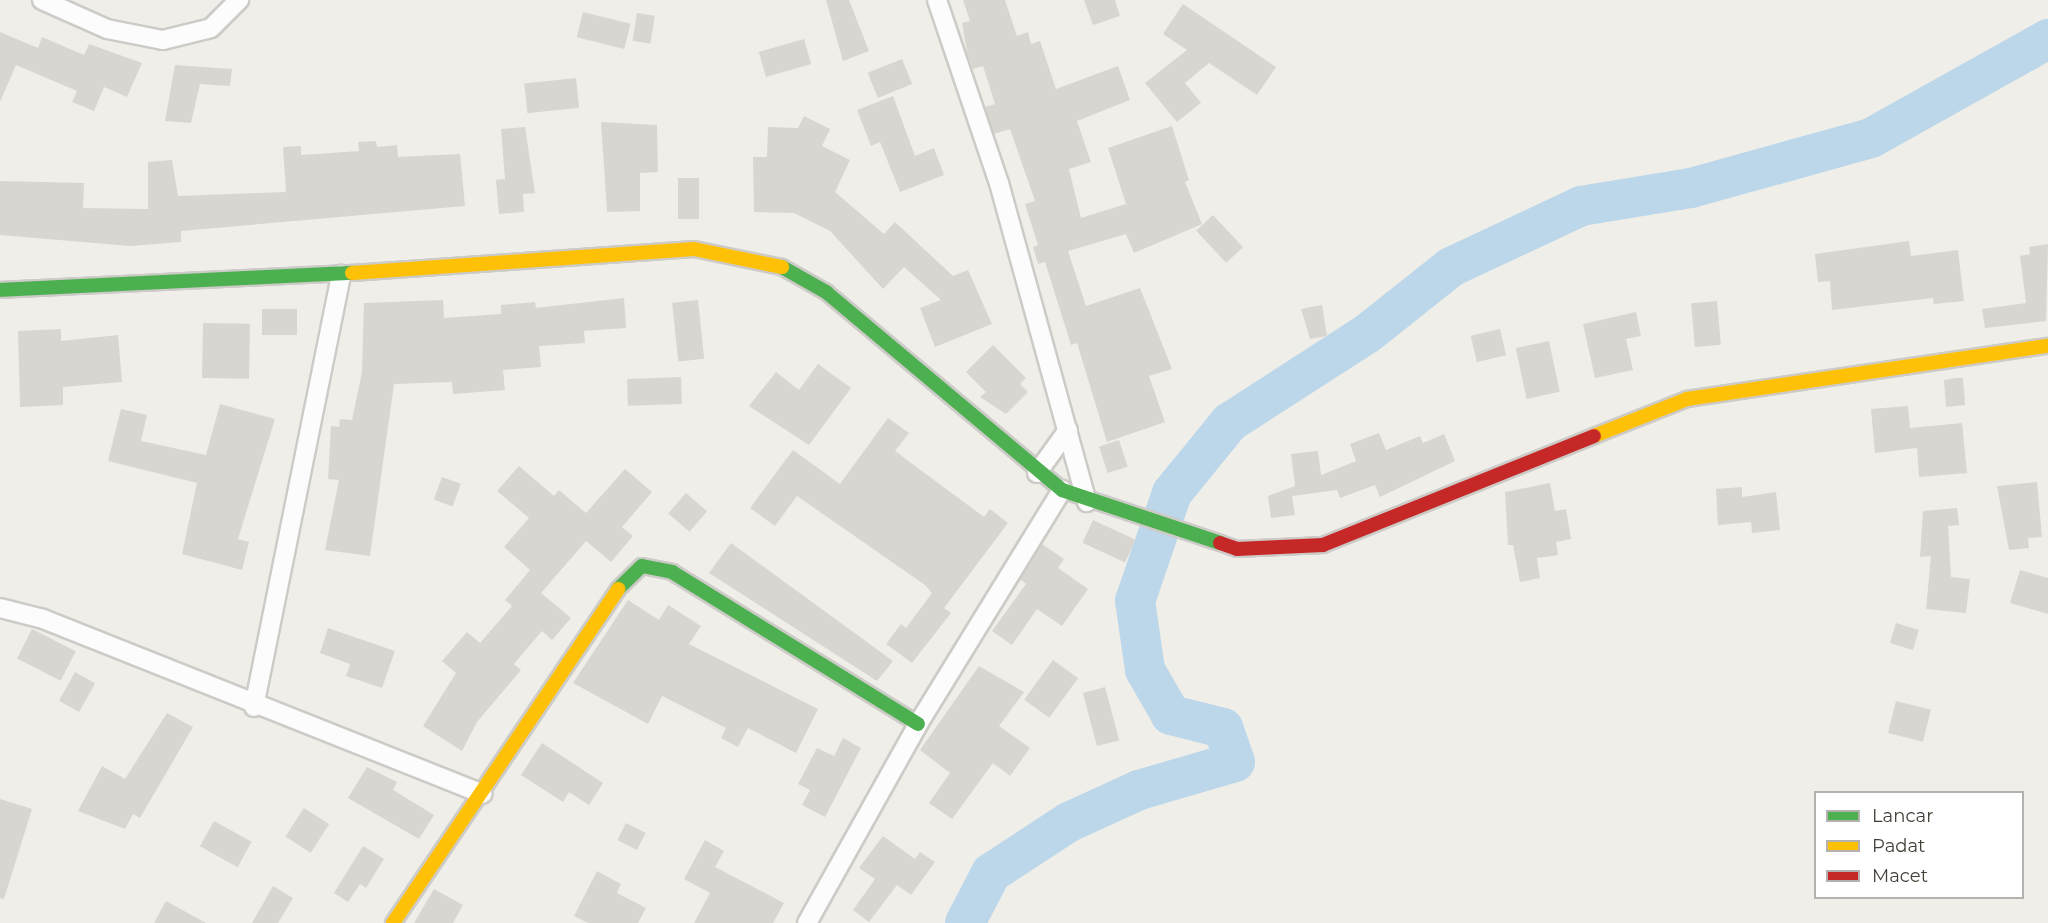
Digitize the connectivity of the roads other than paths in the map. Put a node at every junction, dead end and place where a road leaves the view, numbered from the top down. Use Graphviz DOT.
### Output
graph roads {
  1 [pos="42,0"];
  2 [pos="239,0"];
  3 [pos="937,0"];
  4 [pos="341,275"];
  5 [pos="0,291"];
  6 [pos="2048,346"];
  7 [pos="1068,430"];
  8 [pos="1037,473"];
  9 [pos="1062,490"];
  10 [pos="1086,502"];
  11 [pos="0,608"];
  12 [pos="254,707"];
  13 [pos="918,724"];
  14 [pos="482,794"];
  15 [pos="393,923"];
  16 [pos="807,923"];
  1 -- 2 [label="street"];
  3 -- 7 [label="street"];
  4 -- 5 [label="main road"];
  4 -- 8 [label="main road"];
  4 -- 12 [label="street"];
  6 -- 10 [label="main road"];
  7 -- 8 [label="street"];
  7 -- 10 [label="street"];
  8 -- 9 [label="main road"];
  9 -- 10 [label="main road"];
  9 -- 13 [label="street"];
  11 -- 12 [label="street"];
  12 -- 14 [label="street"];
  13 -- 14 [label="main road"];
  13 -- 16 [label="street"];
  14 -- 15 [label="main road"];
}
